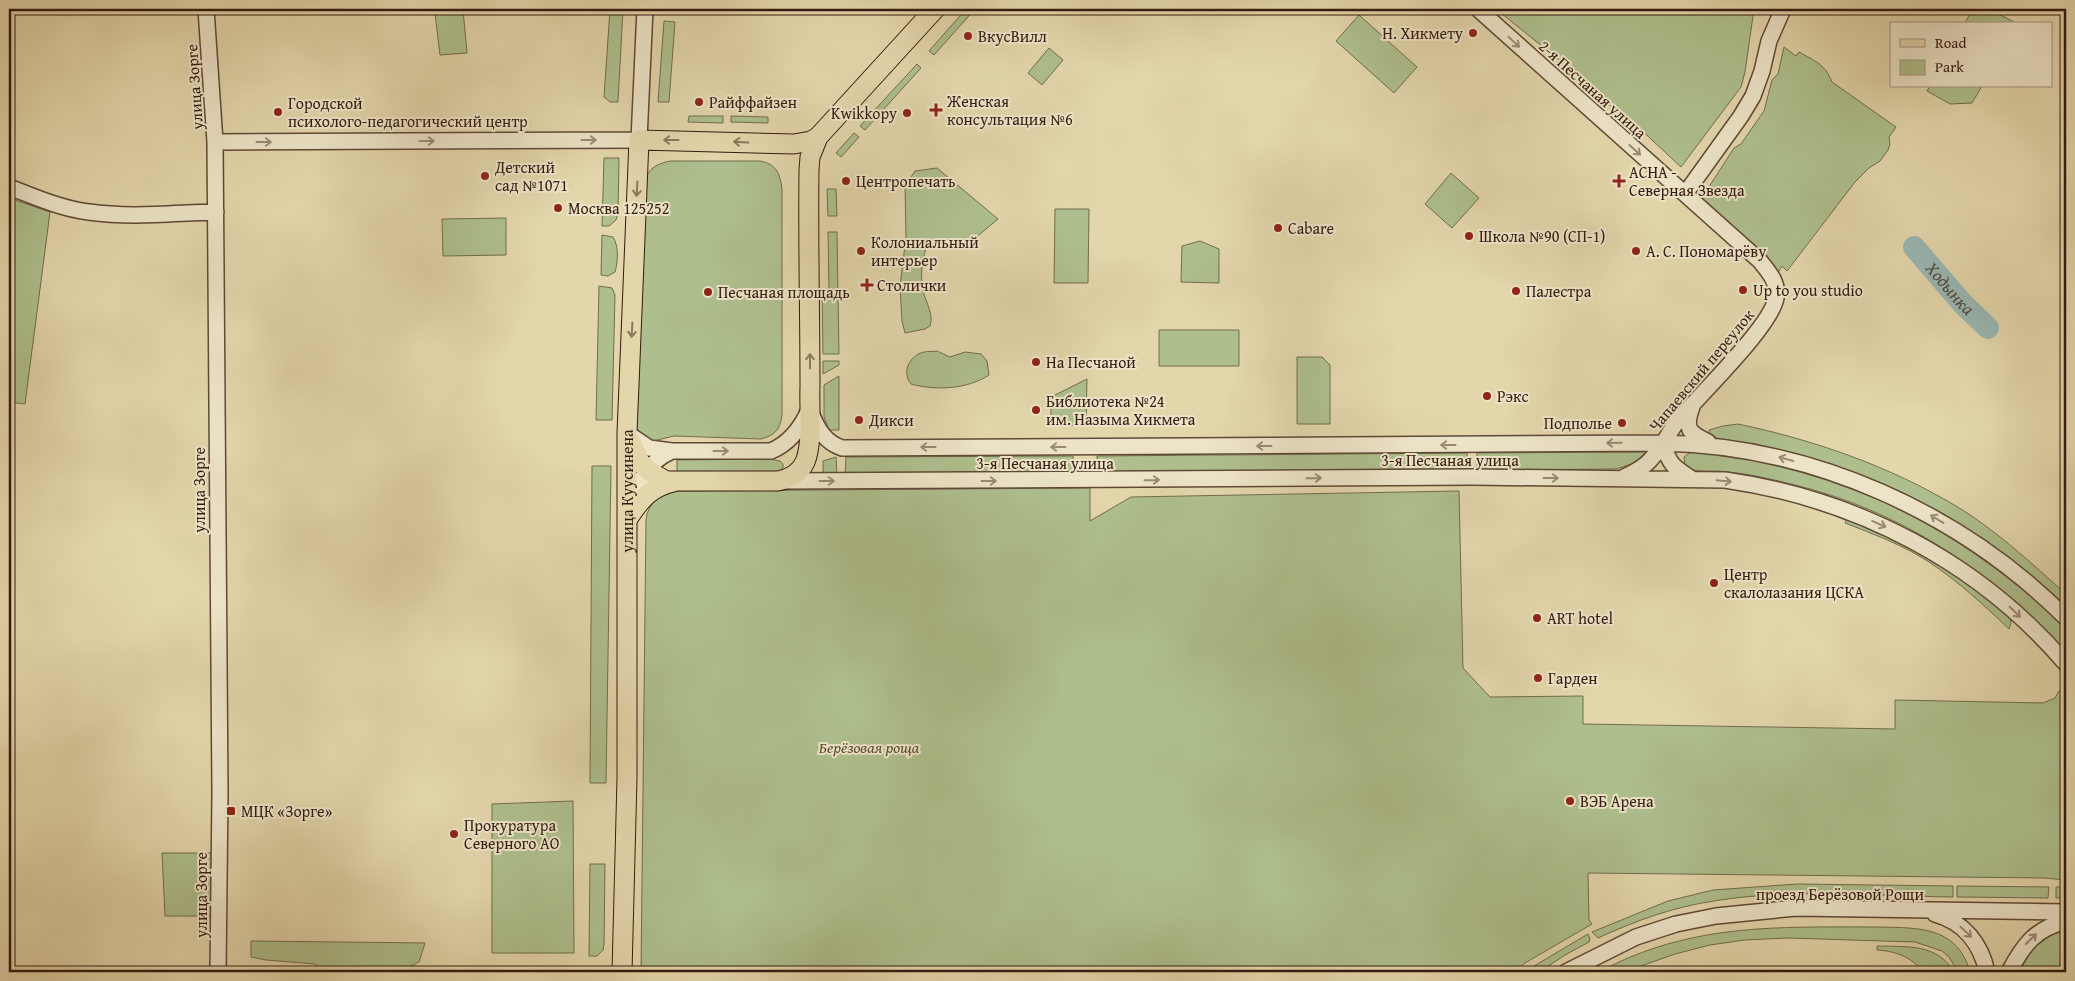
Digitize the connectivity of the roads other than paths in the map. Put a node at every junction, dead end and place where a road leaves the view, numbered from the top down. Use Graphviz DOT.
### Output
graph roads {
  1 [pos="206,9"];
  2 [pos="645,9"];
  3 [pos="935,9"];
  4 [pos="1478,9"];
  5 [pos="1777,13"];
  6 [pos="818,138"];
  7 [pos="640,140"];
  8 [pos="215,142"];
  9 [pos="780,144"];
  10 [pos="9,187"];
  11 [pos="809,187"];
  12 [pos="1685,194"];
  13 [pos="216,212"];
  14 [pos="1693,404"];
  15 [pos="810,410"];
  16 [pos="627,433"];
  17 [pos="1663,443"];
  18 [pos="1716,446"];
  19 [pos="672,451"];
  20 [pos="647,469"];
  21 [pos="1622,478"];
  22 [pos="1692,479"];
  23 [pos="673,482"];
  24 [pos="778,482"];
  25 [pos="629,517"];
  26 [pos="2066,618"];
  27 [pos="2066,664"];
  28 [pos="1924,911"];
  29 [pos="2066,912"];
  30 [pos="2066,921"];
  31 [pos="218,972"];
  32 [pos="622,972"];
  33 [pos="1566,972"];
  34 [pos="1987,972"];
  35 [pos="2009,972"];
  1 -- 8 [label="street, улица Зорге"];
  2 -- 7 [label="street, улица Куусинена"];
  3 -- 6 [label="main road"];
  4 -- 12 [label="street, 2-я Песчаная улица, one-way"];
  5 -- 12 [label="street"];
  6 -- 9 [label="main road"];
  6 -- 11 [label="main road"];
  8 -- 7 [label="street, one-way"];
  9 -- 7 [label="main road, one-way"];
  7 -- 16 [label="main road, улица Куусинена, one-way"];
  8 -- 13 [label="street, улица Зорге"];
  9 -- 11 [label="main road"];
  10 -- 13 [label="street"];
  15 -- 11 [label="main road, one-way"];
  12 -- 14 [label="street, Чапаевский переулок"];
  13 -- 31 [label="street, улица Зорге"];
  14 -- 17 [label="street, Чапаевский переулок"];
  14 -- 18 [label="street"];
  17 -- 15 [label="street, 3-я Песчаная улица, one-way"];
  19 -- 15 [label="street, one-way"];
  15 -- 24 [label="main road"];
  16 -- 19 [label="street"];
  16 -- 20 [label="main road"];
  16 -- 25 [label="main road, улица Куусинена"];
  17 -- 18 [label="street, 3-я Песчаная улица"];
  17 -- 21 [label="street, Чапаевский переулок"];
  17 -- 22 [label="street"];
  26 -- 18 [label="street, 3-я Песчаная улица, one-way"];
  19 -- 20 [label="street"];
  20 -- 23 [label="main road"];
  20 -- 25 [label="street"];
  21 -- 22 [label="street, 3-я Песчаная улица"];
  24 -- 21 [label="street, 3-я Песчаная улица, one-way"];
  22 -- 27 [label="street, 3-я Песчаная улица, one-way"];
  23 -- 24 [label="main road"];
  23 -- 25 [label="main road"];
  25 -- 32 [label="main road, улица Куусинена"];
  28 -- 29 [label="street, проезд Берёзовой Рощи"];
  28 -- 33 [label="street, проезд Берёзовой Рощи"];
  28 -- 34 [label="street, one-way"];
  35 -- 30 [label="street, one-way"];
}
